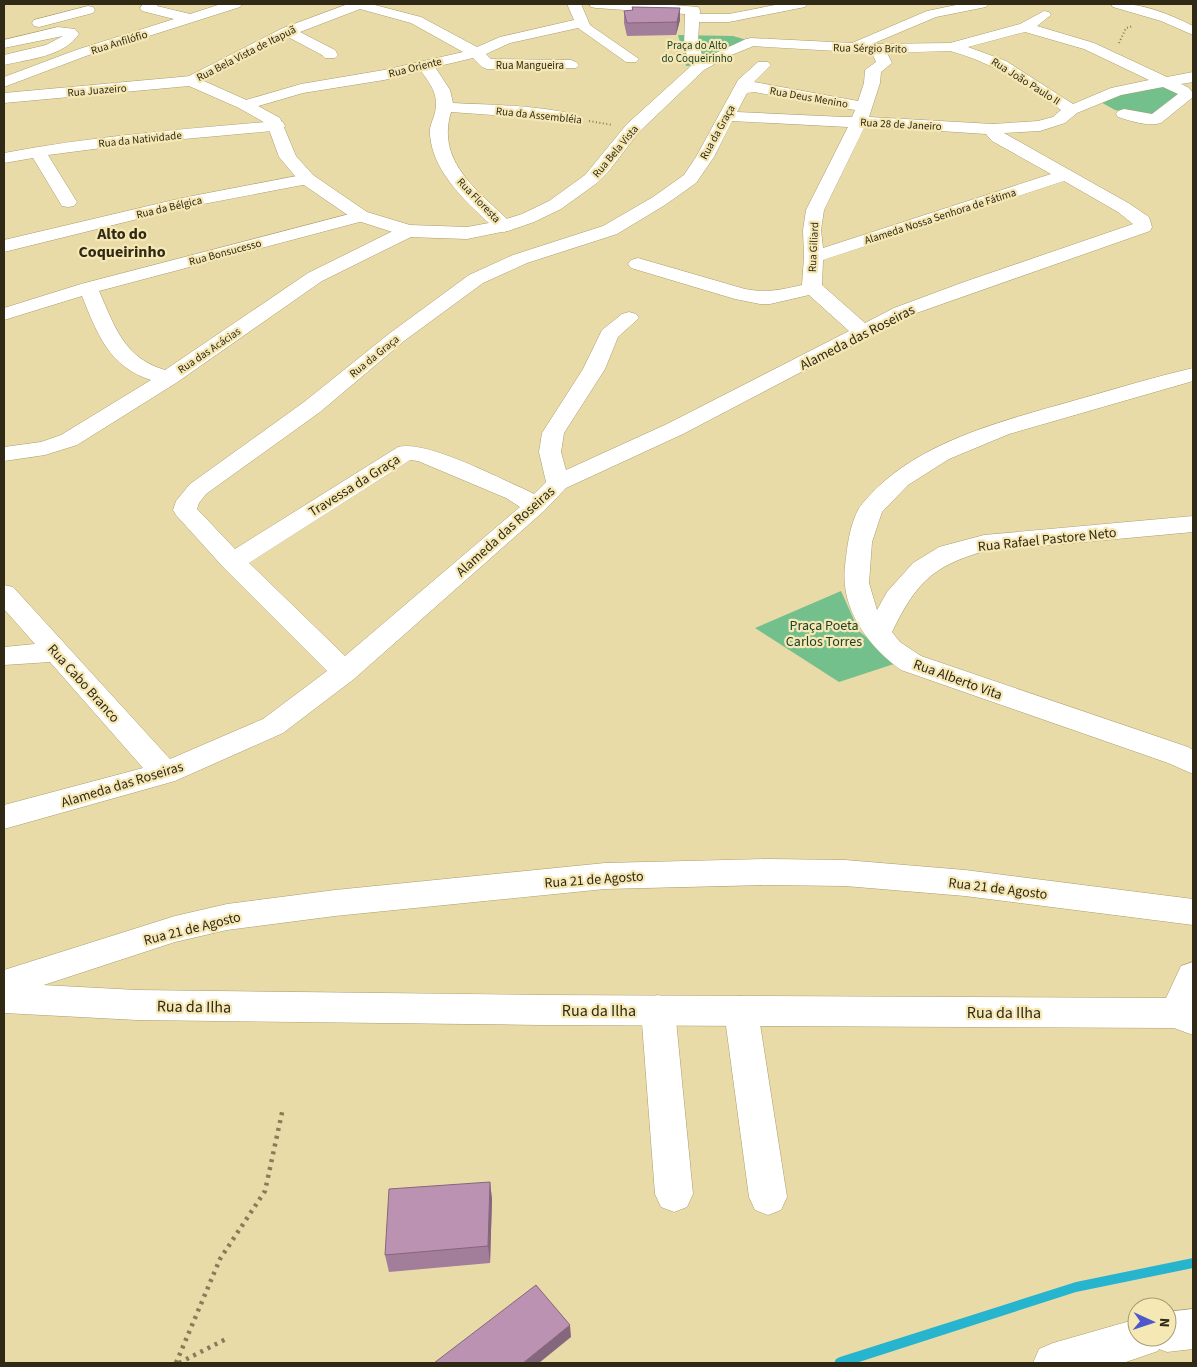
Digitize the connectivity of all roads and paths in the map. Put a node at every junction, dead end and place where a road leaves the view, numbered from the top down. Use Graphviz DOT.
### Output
graph roads {
  1 [pos="150,4"];
  2 [pos="235,4"];
  3 [pos="357,4"];
  4 [pos="574,4"];
  5 [pos="596,4"];
  6 [pos="800,4"];
  7 [pos="981,4"];
  8 [pos="1118,4"];
  9 [pos="88,10"];
  10 [pos="694,11"];
  11 [pos="1044,14"];
  12 [pos="189,18"];
  13 [pos="1166,18"];
  14 [pos="582,22"];
  15 [pos="1024,28"];
  16 [pos="288,31"];
  17 [pos="1193,31"];
  18 [pos="4,32"];
  19 [pos="691,39"];
  20 [pos="751,42"];
  21 [pos="4,44"];
  22 [pos="1089,46"];
  23 [pos="950,47"];
  24 [pos="849,48"];
  25 [pos="878,49"];
  26 [pos="476,53"];
  27 [pos="330,55"];
  28 [pos="631,59"];
  29 [pos="4,60"];
  30 [pos="424,64"];
  31 [pos="571,65"];
  32 [pos="764,65"];
  33 [pos="699,68"];
  34 [pos="1193,78"];
  35 [pos="5,79"];
  36 [pos="190,81"];
  37 [pos="1165,82"];
  38 [pos="749,88"];
  39 [pos="4,98"];
  40 [pos="245,105"];
  41 [pos="444,107"];
  42 [pos="1071,110"];
  43 [pos="862,114"];
  44 [pos="1124,114"];
  45 [pos="727,116"];
  46 [pos="571,118"];
  47 [pos="277,126"];
  48 [pos="633,128"];
  49 [pos="993,129"];
  50 [pos="37,151"];
  51 [pos="4,158"];
  52 [pos="1065,175"];
  53 [pos="307,179"];
  54 [pos="68,202"];
  55 [pos="361,216"];
  56 [pos="495,228"];
  57 [pos="408,231"];
  58 [pos="4,246"];
  59 [pos="533,256"];
  60 [pos="814,257"];
  61 [pos="638,264"];
  62 [pos="88,288"];
  63 [pos="813,288"];
  64 [pos="4,314"];
  65 [pos="628,318"];
  66 [pos="862,331"];
  67 [pos="1193,374"];
  68 [pos="168,378"];
  69 [pos="4,454"];
  70 [pos="558,483"];
  71 [pos="536,506"];
  72 [pos="1193,524"];
  73 [pos="233,562"];
  74 [pos="4,593"];
  75 [pos="879,632"];
  76 [pos="56,652"];
  77 [pos="4,656"];
  78 [pos="344,672"];
  79 [pos="1193,763"];
  80 [pos="165,773"];
  81 [pos="4,817"];
  82 [pos="1193,912"];
  83 [pos="1193,976"];
  84 [pos="4,984"];
  85 [pos="4,998"];
  86 [pos="658,1010"];
  87 [pos="741,1011"];
  88 [pos="1184,1017"];
  89 [pos="283,1108"];
  90 [pos="674,1194"];
  91 [pos="768,1197"];
  92 [pos="1193,1329"];
  93 [pos="1177,1331"];
  94 [pos="228,1338"];
  95 [pos="1127,1342"];
  96 [pos="177,1363"];
  97 [pos="1053,1363"];
  1 -- 12 [label="street"];
  2 -- 12 [label="street, Rua Anfilófio"];
  3 -- 16 [label="street, Rua Bela Vista de Itapuã"];
  3 -- 26 [label="street, Rua Mangueira"];
  4 -- 14 [label="street"];
  5 -- 10 [label="street"];
  6 -- 10 [label="street"];
  7 -- 24 [label="street"];
  8 -- 13 [label="street"];
  9 -- 18 [label="street"];
  10 -- 19 [label="street"];
  11 -- 15 [label="street, Rua Sérgio Brito"];
  12 -- 35 [label="street, Rua Anfilófio"];
  13 -- 17 [label="street"];
  13 -- 22 [label="path"];
  14 -- 26 [label="street, Rua Oriente"];
  14 -- 28 [label="street"];
  15 -- 22 [label="street"];
  15 -- 23 [label="street, Rua Sérgio Brito"];
  16 -- 27 [label="street"];
  16 -- 36 [label="street, Rua Bela Vista de Itapuã"];
  19 -- 20 [label="street, Rua Sérgio Brito"];
  19 -- 33 [label="street"];
  20 -- 24 [label="street, Rua Sérgio Brito"];
  20 -- 33 [label="street, Rua Bela Vista"];
  21 -- 29 [label="street"];
  22 -- 37 [label="street"];
  23 -- 25 [label="street, Rua Sérgio Brito"];
  23 -- 42 [label="street, Rua João Paulo II"];
  24 -- 25 [label="street, Rua Sérgio Brito"];
  25 -- 43 [label="street, Rua Giliard"];
  26 -- 30 [label="street, Rua Oriente"];
  26 -- 31 [label="street, Rua Mangueira"];
  30 -- 40 [label="street, Rua Oriente"];
  30 -- 41 [label="street, Rua Floresta"];
  32 -- 38 [label="street, Rua da Graça"];
  33 -- 48 [label="street, Rua Bela Vista"];
  34 -- 37 [label="street, Rua 28 de Janeiro"];
  36 -- 39 [label="street, Rua Juazeiro"];
  36 -- 40 [label="street"];
  37 -- 42 [label="street, Rua 28 de Janeiro"];
  37 -- 44 [label="street"];
  38 -- 43 [label="street, Rua Deus Menino"];
  38 -- 45 [label="street, Rua da Graça"];
  40 -- 47 [label="street"];
  41 -- 46 [label="street, Rua da Assembléia"];
  41 -- 56 [label="street, Rua Floresta"];
  42 -- 49 [label="street, Rua 28 de Janeiro"];
  43 -- 45 [label="street, Rua 28 de Janeiro"];
  43 -- 49 [label="street, Rua 28 de Janeiro"];
  43 -- 60 [label="street, Rua Giliard"];
  45 -- 59 [label="street, Rua da Graça"];
  46 -- 48 [label="path, Rua da Assembléia"];
  47 -- 50 [label="street, Rua da Natividade"];
  47 -- 53 [label="street, Rua Bela Vista"];
  48 -- 56 [label="street, Rua Bela Vista"];
  49 -- 52 [label="street"];
  50 -- 51 [label="street, Rua da Natividade"];
  50 -- 54 [label="street"];
  52 -- 60 [label="street, Alameda Nossa Senhora de Fátima"];
  52 -- 66 [label="street, Alameda das Roseiras"];
  53 -- 55 [label="street, Rua Bela Vista"];
  53 -- 58 [label="street, Rua da Bélgica"];
  55 -- 57 [label="street, Rua Bela Vista"];
  55 -- 62 [label="street, Rua Bonsucesso"];
  56 -- 57 [label="street, Rua Bela Vista"];
  56 -- 59 [label="street, Rua Floresta"];
  57 -- 68 [label="street, Rua das Acácias"];
  59 -- 73 [label="street, Rua da Graça"];
  60 -- 63 [label="street, Rua Giliard"];
  61 -- 63 [label="street"];
  62 -- 64 [label="street, Rua Bonsucesso"];
  62 -- 68 [label="street"];
  63 -- 66 [label="street, Rua Giliard"];
  65 -- 70 [label="street"];
  66 -- 70 [label="street, Alameda das Roseiras"];
  67 -- 75 [label="street, Rua Alberto Vita"];
  68 -- 69 [label="street, Rua das Acácias"];
  70 -- 71 [label="street, Alameda das Roseiras"];
  71 -- 73 [label="street, Travessa da Graça"];
  71 -- 78 [label="street, Alameda das Roseiras"];
  72 -- 75 [label="street, Rua Rafael Pastore Neto"];
  73 -- 78 [label="street, Rua da Graça"];
  74 -- 76 [label="street, Rua Cabo Branco"];
  75 -- 79 [label="street, Rua Alberto Vita"];
  76 -- 77 [label="street"];
  76 -- 80 [label="street, Rua Cabo Branco"];
  78 -- 80 [label="street, Alameda das Roseiras"];
  80 -- 81 [label="street, Alameda das Roseiras"];
  82 -- 84 [label="street, Rua 21 de Agosto"];
  83 -- 88 [label="street"];
  85 -- 86 [label="street, Rua da Ilha"];
  86 -- 87 [label="street, Rua da Ilha"];
  86 -- 90 [label="street"];
  87 -- 88 [label="street, Rua da Ilha"];
  87 -- 91 [label="street"];
  89 -- 96 [label="path"];
  92 -- 93 [label="street"];
  94 -- 96 [label="path"];
  95 -- 97 [label="street"];
}
